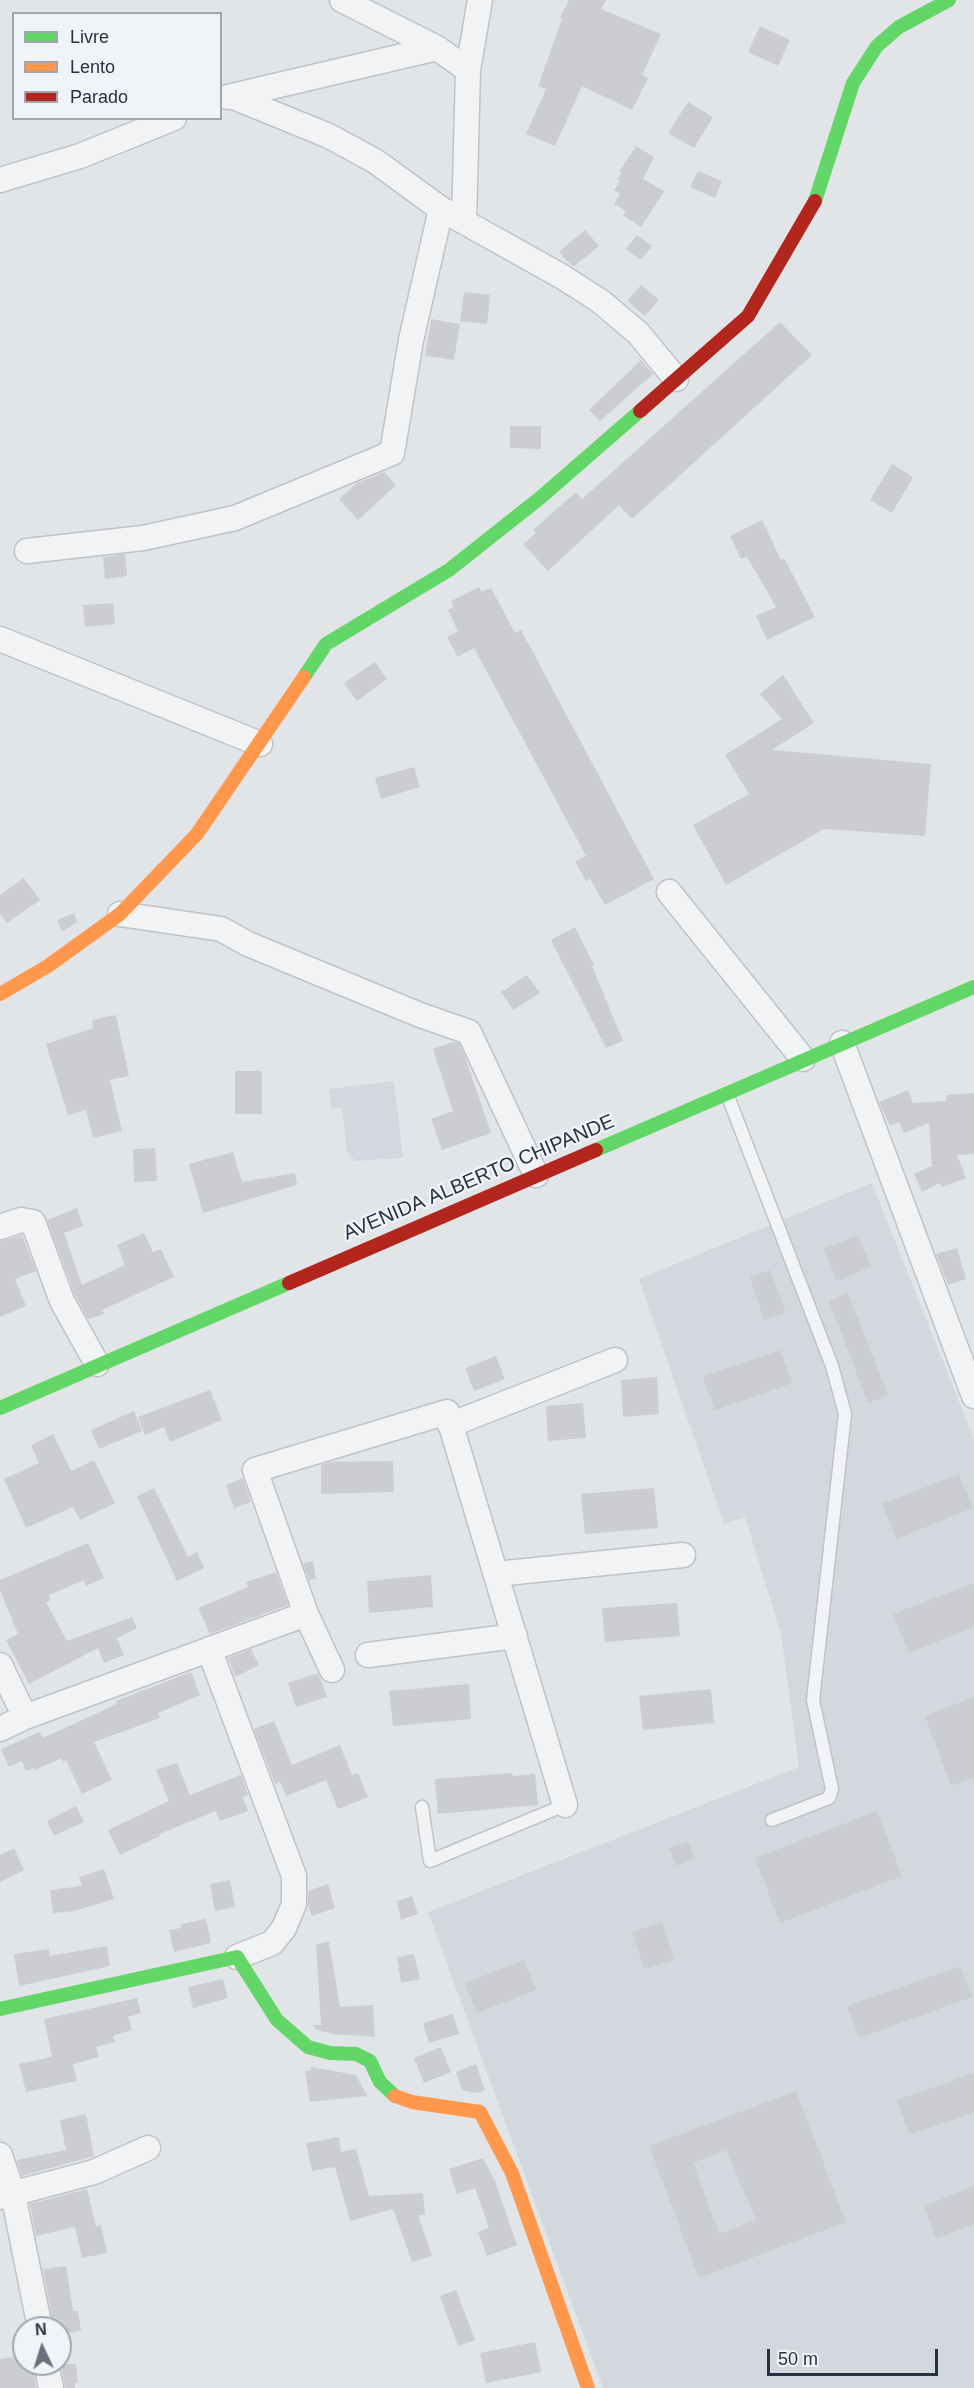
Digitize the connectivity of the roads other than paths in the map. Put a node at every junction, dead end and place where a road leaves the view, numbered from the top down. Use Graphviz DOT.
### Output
graph roads {
  1 [pos="342,0"];
  2 [pos="480,0"];
  3 [pos="949,0"];
  4 [pos="437,48"];
  5 [pos="468,70"];
  6 [pos="226,98"];
  7 [pos="169,120"];
  8 [pos="0,180"];
  9 [pos="441,209"];
  10 [pos="464,222"];
  11 [pos="676,379"];
  12 [pos="27,551"];
  13 [pos="0,639"];
  14 [pos="260,744"];
  15 [pos="669,892"];
  16 [pos="120,914"];
  17 [pos="974,987"];
  18 [pos="0,994"];
  19 [pos="842,1043"];
  20 [pos="803,1059"];
  21 [pos="727,1092"];
  22 [pos="536,1174"];
  23 [pos="0,1227"];
  24 [pos="615,1360"];
  25 [pos="97,1364"];
  26 [pos="974,1396"];
  27 [pos="0,1408"];
  28 [pos="450,1425"];
  29 [pos="683,1555"];
  30 [pos="496,1574"];
  31 [pos="306,1614"];
  32 [pos="515,1636"];
  33 [pos="209,1649"];
  34 [pos="368,1655"];
  35 [pos="0,1665"];
  36 [pos="332,1670"];
  37 [pos="25,1717"];
  38 [pos="0,1729"];
  39 [pos="565,1805"];
  40 [pos="422,1807"];
  41 [pos="772,1820"];
  42 [pos="237,1958"];
  43 [pos="0,2009"];
  44 [pos="148,2148"];
  45 [pos="0,2155"];
  46 [pos="6,2195"];
  47 [pos="37,2316"];
  48 [pos="588,2388"];
  1 -- 4 [label="street"];
  2 -- 5 [label="street"];
  3 -- 11 [label="street"];
  4 -- 5 [label="street"];
  4 -- 6 [label="street"];
  5 -- 10 [label="street"];
  6 -- 9 [label="street"];
  7 -- 8 [label="street"];
  9 -- 10 [label="street"];
  9 -- 12 [label="street"];
  10 -- 11 [label="street"];
  11 -- 14 [label="street"];
  13 -- 14 [label="street"];
  14 -- 16 [label="street"];
  15 -- 20 [label="street"];
  16 -- 18 [label="street"];
  16 -- 22 [label="street"];
  17 -- 19 [label="street, AVENIDA ALBERTO CHIPANDE"];
  19 -- 20 [label="street, AVENIDA ALBERTO CHIPANDE"];
  19 -- 26 [label="street"];
  20 -- 21 [label="street, AVENIDA ALBERTO CHIPANDE"];
  21 -- 22 [label="street, AVENIDA ALBERTO CHIPANDE"];
  21 -- 41 [label="lane"];
  22 -- 25 [label="street, AVENIDA ALBERTO CHIPANDE"];
  23 -- 25 [label="street"];
  24 -- 28 [label="street"];
  25 -- 27 [label="street, AVENIDA ALBERTO CHIPANDE"];
  28 -- 30 [label="street"];
  28 -- 31 [label="street"];
  29 -- 30 [label="street"];
  30 -- 32 [label="street"];
  31 -- 33 [label="street"];
  31 -- 36 [label="street"];
  32 -- 34 [label="street"];
  32 -- 39 [label="street"];
  33 -- 37 [label="street"];
  33 -- 42 [label="street"];
  35 -- 37 [label="street"];
  37 -- 38 [label="street"];
  39 -- 40 [label="lane"];
  42 -- 43 [label="street"];
  42 -- 48 [label="street"];
  44 -- 46 [label="street"];
  45 -- 46 [label="street"];
  46 -- 47 [label="street"];
}
